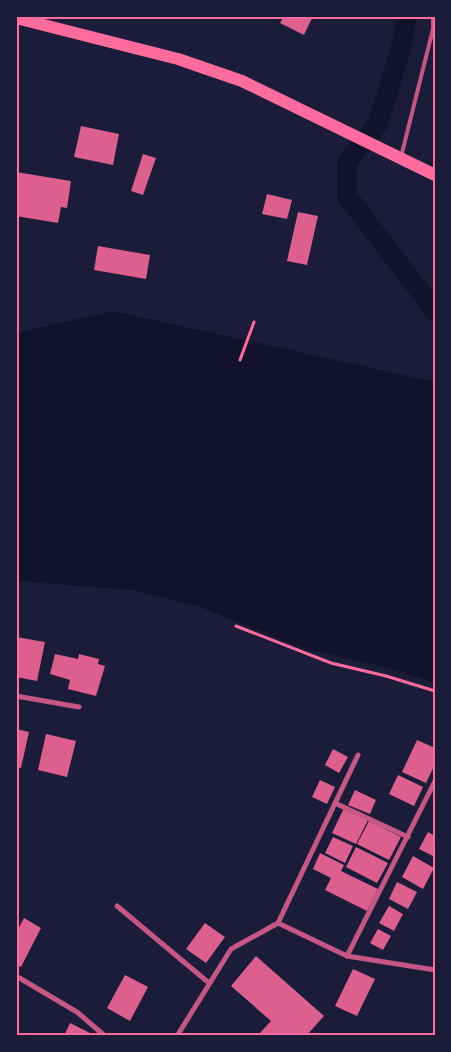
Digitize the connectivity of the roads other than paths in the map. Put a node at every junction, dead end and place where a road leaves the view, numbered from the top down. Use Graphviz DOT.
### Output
graph roads {
  1 [pos="433,16"];
  2 [pos="16,18"];
  3 [pos="395,157"];
  4 [pos="435,175"];
  5 [pos="16,696"];
  6 [pos="78,706"];
  7 [pos="358,755"];
  8 [pos="435,781"];
  9 [pos="335,803"];
  10 [pos="408,837"];
  11 [pos="117,906"];
  12 [pos="278,923"];
  13 [pos="347,956"];
  14 [pos="435,970"];
  15 [pos="16,976"];
  16 [pos="209,983"];
  17 [pos="106,1036"];
  18 [pos="177,1036"];
  1 -- 3 [label="lane"];
  2 -- 3 [label="main road"];
  3 -- 4 [label="main road"];
  5 -- 6 [label="street"];
  7 -- 9 [label="street"];
  8 -- 10 [label="street"];
  9 -- 10 [label="street"];
  9 -- 12 [label="street"];
  10 -- 13 [label="street"];
  11 -- 16 [label="street"];
  12 -- 13 [label="street"];
  12 -- 16 [label="street"];
  13 -- 14 [label="street"];
  15 -- 17 [label="street"];
  16 -- 18 [label="street"];
}
